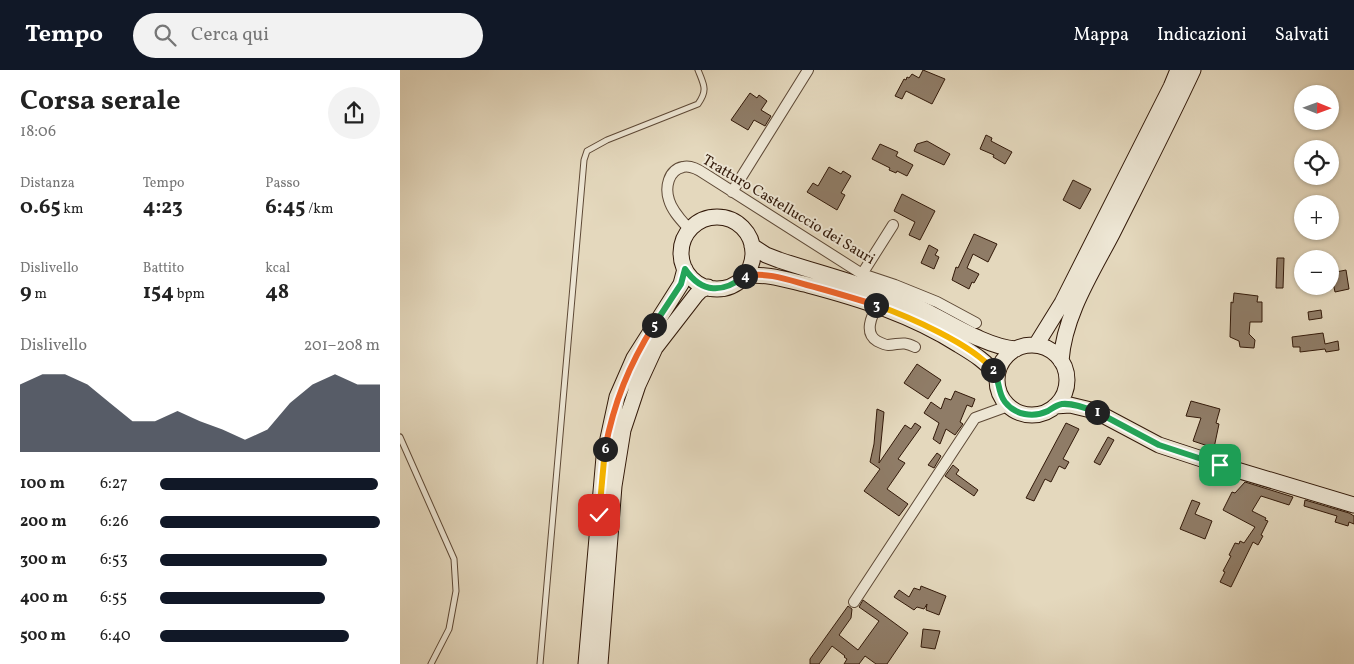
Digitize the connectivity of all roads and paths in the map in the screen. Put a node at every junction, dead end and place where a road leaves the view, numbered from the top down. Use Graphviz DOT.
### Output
graph roads {
  1 [pos="698,70"];
  2 [pos="808,70"];
  3 [pos="1178,70"];
  4 [pos="1193,70"];
  5 [pos="732,192"];
  6 [pos="893,225"];
  7 [pos="689,229"];
  8 [pos="752,246"];
  9 [pos="685,269"];
  10 [pos="862,274"];
  11 [pos="744,276"];
  12 [pos="708,288"];
  13 [pos="878,306"];
  14 [pos="976,322"];
  15 [pos="1036,345"];
  16 [pos="915,347"];
  17 [pos="1016,349"];
  18 [pos="1061,361"];
  19 [pos="997,376"];
  20 [pos="1066,381"];
  21 [pos="1008,406"];
  22 [pos="1056,406"];
  23 [pos="1095,411"];
  24 [pos="400,437"];
  25 [pos="1354,505"];
  26 [pos="854,602"];
  27 [pos="431,664"];
  28 [pos="540,664"];
  29 [pos="586,664"];
  30 [pos="600,664"];
  1 -- 28 [label="lane"];
  2 -- 5 [label="street"];
  3 -- 15 [label="main road"];
  4 -- 18 [label="main road"];
  5 -- 7 [label="street, Tratturo Castelluccio dei Sauri"];
  5 -- 10 [label="street, Tratturo Castelluccio dei Sauri"];
  6 -- 10 [label="street"];
  7 -- 8 [label="main road"];
  7 -- 9 [label="main road"];
  8 -- 11 [label="main road"];
  8 -- 17 [label="main road"];
  9 -- 12 [label="main road"];
  9 -- 29 [label="main road"];
  10 -- 14 [label="street, Tratturo Castelluccio dei Sauri"];
  11 -- 12 [label="main road"];
  11 -- 13 [label="main road"];
  12 -- 30 [label="main road"];
  13 -- 16 [label="street"];
  13 -- 19 [label="main road"];
  15 -- 17 [label="main road"];
  15 -- 18 [label="main road"];
  17 -- 19 [label="main road"];
  18 -- 20 [label="main road"];
  19 -- 21 [label="main road"];
  20 -- 22 [label="main road"];
  20 -- 23 [label="main road"];
  21 -- 22 [label="main road"];
  21 -- 26 [label="street"];
  22 -- 23 [label="main road"];
  23 -- 25 [label="main road"];
  24 -- 27 [label="lane"];
}
